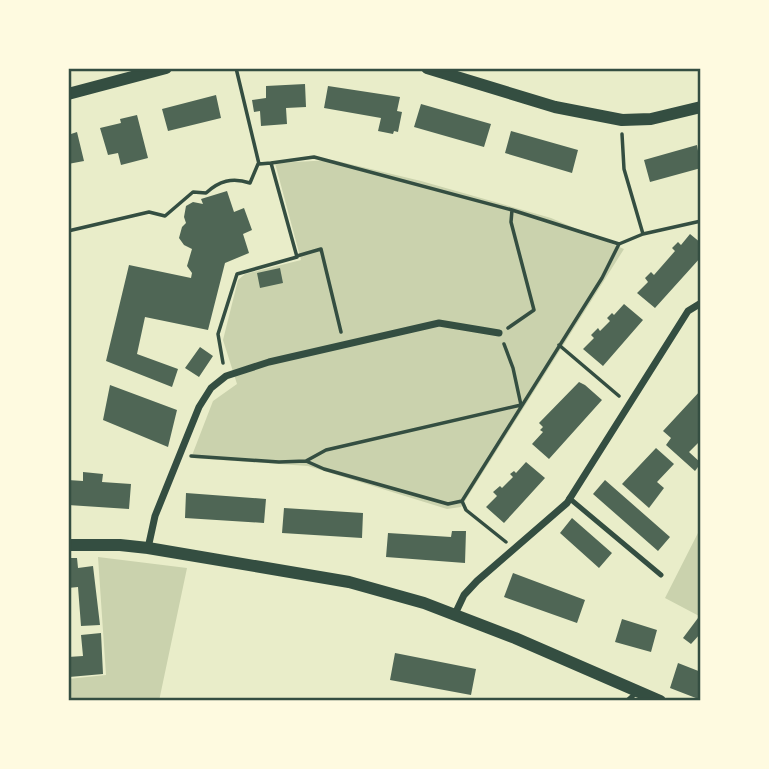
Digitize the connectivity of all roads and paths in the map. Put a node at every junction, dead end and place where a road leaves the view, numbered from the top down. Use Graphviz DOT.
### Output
graph roads {
  1 [pos="236,68"];
  2 [pos="427,68"];
  3 [pos="157,69"];
  4 [pos="136,72"];
  5 [pos="68,94"];
  6 [pos="701,107"];
  7 [pos="622,120"];
  8 [pos="271,163"];
  9 [pos="259,164"];
  10 [pos="512,210"];
  11 [pos="701,221"];
  12 [pos="68,232"];
  13 [pos="643,234"];
  14 [pos="619,244"];
  15 [pos="296,256"];
  16 [pos="701,303"];
  17 [pos="499,333"];
  18 [pos="344,344"];
  19 [pos="559,345"];
  20 [pos="226,376"];
  21 [pos="629,404"];
  22 [pos="521,405"];
  23 [pos="180,455"];
  24 [pos="306,461"];
  25 [pos="569,498"];
  26 [pos="462,501"];
  27 [pos="68,545"];
  28 [pos="148,548"];
  29 [pos="514,549"];
  30 [pos="661,575"];
  31 [pos="454,614"];
  32 [pos="638,691"];
  33 [pos="627,701"];
  34 [pos="660,701"];
  1 -- 9 [label="path"];
  2 -- 7 [label="street"];
  3 -- 4 [label="street"];
  4 -- 5 [label="street"];
  6 -- 7 [label="street"];
  7 -- 13 [label="path"];
  8 -- 9 [label="path"];
  8 -- 10 [label="path"];
  8 -- 15 [label="path"];
  9 -- 12 [label="path"];
  10 -- 14 [label="path"];
  10 -- 17 [label="path"];
  11 -- 13 [label="path"];
  13 -- 14 [label="path"];
  14 -- 19 [label="path"];
  15 -- 18 [label="path"];
  15 -- 20 [label="path"];
  16 -- 21 [label="street"];
  17 -- 18 [label="street"];
  17 -- 22 [label="path"];
  18 -- 20 [label="street"];
  19 -- 21 [label="path"];
  19 -- 22 [label="path"];
  20 -- 23 [label="street"];
  21 -- 25 [label="street"];
  22 -- 24 [label="path"];
  22 -- 26 [label="path"];
  23 -- 24 [label="path"];
  23 -- 28 [label="street"];
  24 -- 26 [label="path"];
  25 -- 29 [label="street"];
  25 -- 30 [label="lane"];
  26 -- 29 [label="path"];
  27 -- 28 [label="street"];
  28 -- 31 [label="street"];
  29 -- 31 [label="street"];
  31 -- 32 [label="street"];
  32 -- 33 [label="lane"];
  32 -- 34 [label="street"];
}
